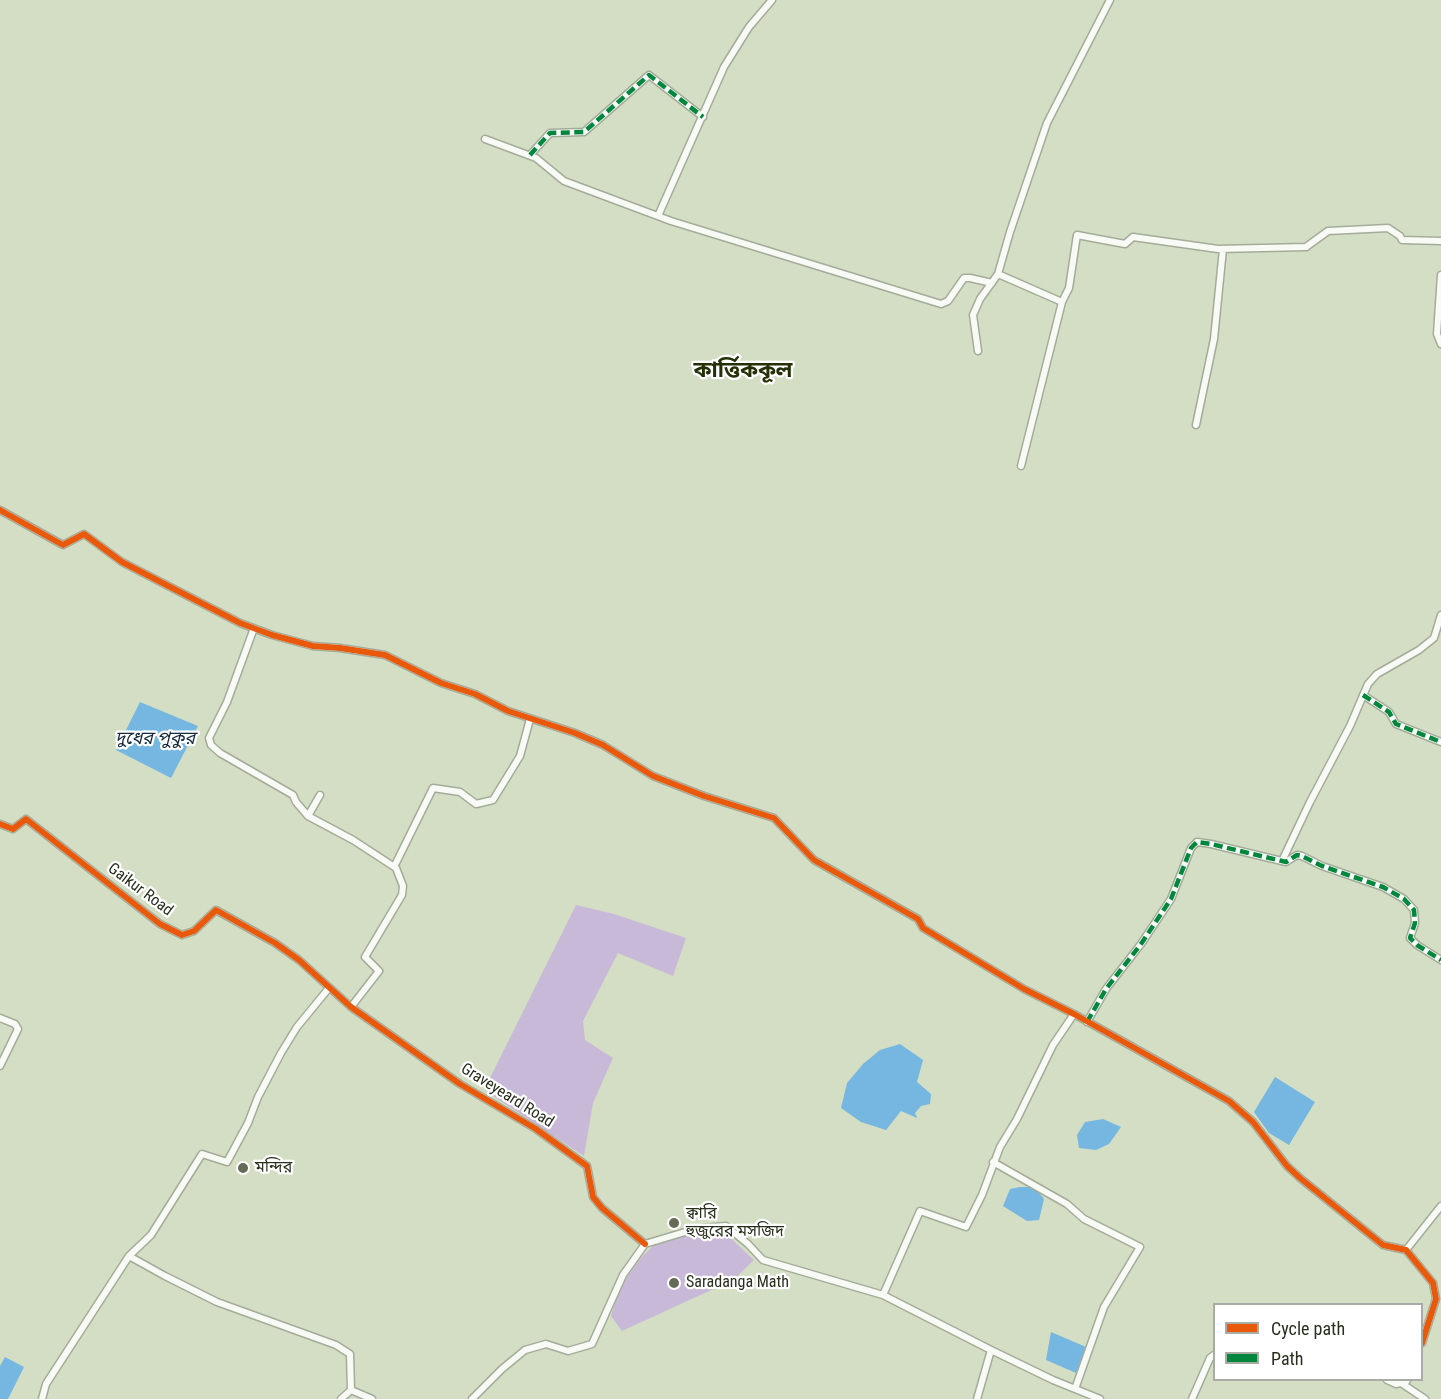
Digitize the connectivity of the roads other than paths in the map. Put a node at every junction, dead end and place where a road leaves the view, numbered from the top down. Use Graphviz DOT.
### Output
graph roads {
  1 [pos="772,0"];
  2 [pos="1110,0"];
  3 [pos="703,117"];
  4 [pos="485,139"];
  5 [pos="530,155"];
  6 [pos="658,216"];
  7 [pos="1441,242"];
  8 [pos="1223,249"];
  9 [pos="998,274"];
  10 [pos="1441,275"];
  11 [pos="992,284"];
  12 [pos="1062,302"];
  13 [pos="1441,344"];
  14 [pos="978,351"];
  15 [pos="1196,425"];
  16 [pos="1021,466"];
  17 [pos="0,510"];
  18 [pos="1441,615"];
  19 [pos="254,628"];
  20 [pos="1363,695"];
  21 [pos="530,719"];
  22 [pos="1441,742"];
  23 [pos="320,795"];
  24 [pos="308,816"];
  25 [pos="0,824"];
  26 [pos="1282,861"];
  27 [pos="396,863"];
  28 [pos="1441,960"];
  29 [pos="329,988"];
  30 [pos="351,1007"];
  31 [pos="1074,1014"];
  32 [pos="0,1018"];
  33 [pos="1087,1022"];
  34 [pos="0,1066"];
  35 [pos="993,1162"];
  36 [pos="1441,1206"];
  37 [pos="645,1245"];
  38 [pos="1406,1250"];
  39 [pos="129,1256"];
  40 [pos="883,1295"];
  41 [pos="1423,1339"];
  42 [pos="991,1350"];
  43 [pos="1213,1356"];
  44 [pos="1404,1381"];
  45 [pos="1075,1389"];
  46 [pos="351,1390"];
  47 [pos="1413,1396"];
  48 [pos="42,1399"];
  49 [pos="341,1399"];
  50 [pos="372,1399"];
  51 [pos="472,1399"];
  52 [pos="977,1399"];
  53 [pos="1100,1399"];
  54 [pos="1192,1399"];
  55 [pos="1425,1399"];
  1 -- 3 [label="street"];
  2 -- 9 [label="street"];
  3 -- 5 [label="street"];
  3 -- 6 [label="street"];
  4 -- 5 [label="street"];
  5 -- 6 [label="street"];
  6 -- 11 [label="street"];
  7 -- 8 [label="street"];
  8 -- 12 [label="street"];
  8 -- 15 [label="street"];
  9 -- 11 [label="street"];
  9 -- 12 [label="street"];
  10 -- 13 [label="street"];
  11 -- 14 [label="street"];
  12 -- 16 [label="street"];
  17 -- 19 [label="street"];
  18 -- 20 [label="street"];
  19 -- 21 [label="street"];
  19 -- 24 [label="street"];
  20 -- 22 [label="street"];
  20 -- 26 [label="street"];
  21 -- 27 [label="street"];
  21 -- 31 [label="street"];
  23 -- 24 [label="street"];
  24 -- 30 [label="street"];
  25 -- 29 [label="street, Gaikur Road"];
  26 -- 28 [label="street"];
  26 -- 33 [label="street"];
  29 -- 30 [label="street, Graveyeard Road"];
  29 -- 39 [label="street"];
  30 -- 37 [label="street, Graveyeard Road"];
  31 -- 33 [label="street"];
  31 -- 35 [label="street"];
  32 -- 34 [label="street"];
  33 -- 38 [label="street"];
  35 -- 40 [label="street"];
  35 -- 45 [label="street"];
  36 -- 38 [label="street"];
  37 -- 40 [label="street"];
  37 -- 51 [label="street"];
  38 -- 41 [label="street"];
  39 -- 46 [label="street"];
  39 -- 48 [label="street"];
  40 -- 42 [label="street"];
  42 -- 45 [label="street"];
  42 -- 52 [label="street"];
  43 -- 54 [label="street"];
  44 -- 47 [label="street"];
  45 -- 53 [label="street"];
  46 -- 49 [label="street"];
  46 -- 50 [label="street"];
  47 -- 55 [label="street"];
}
